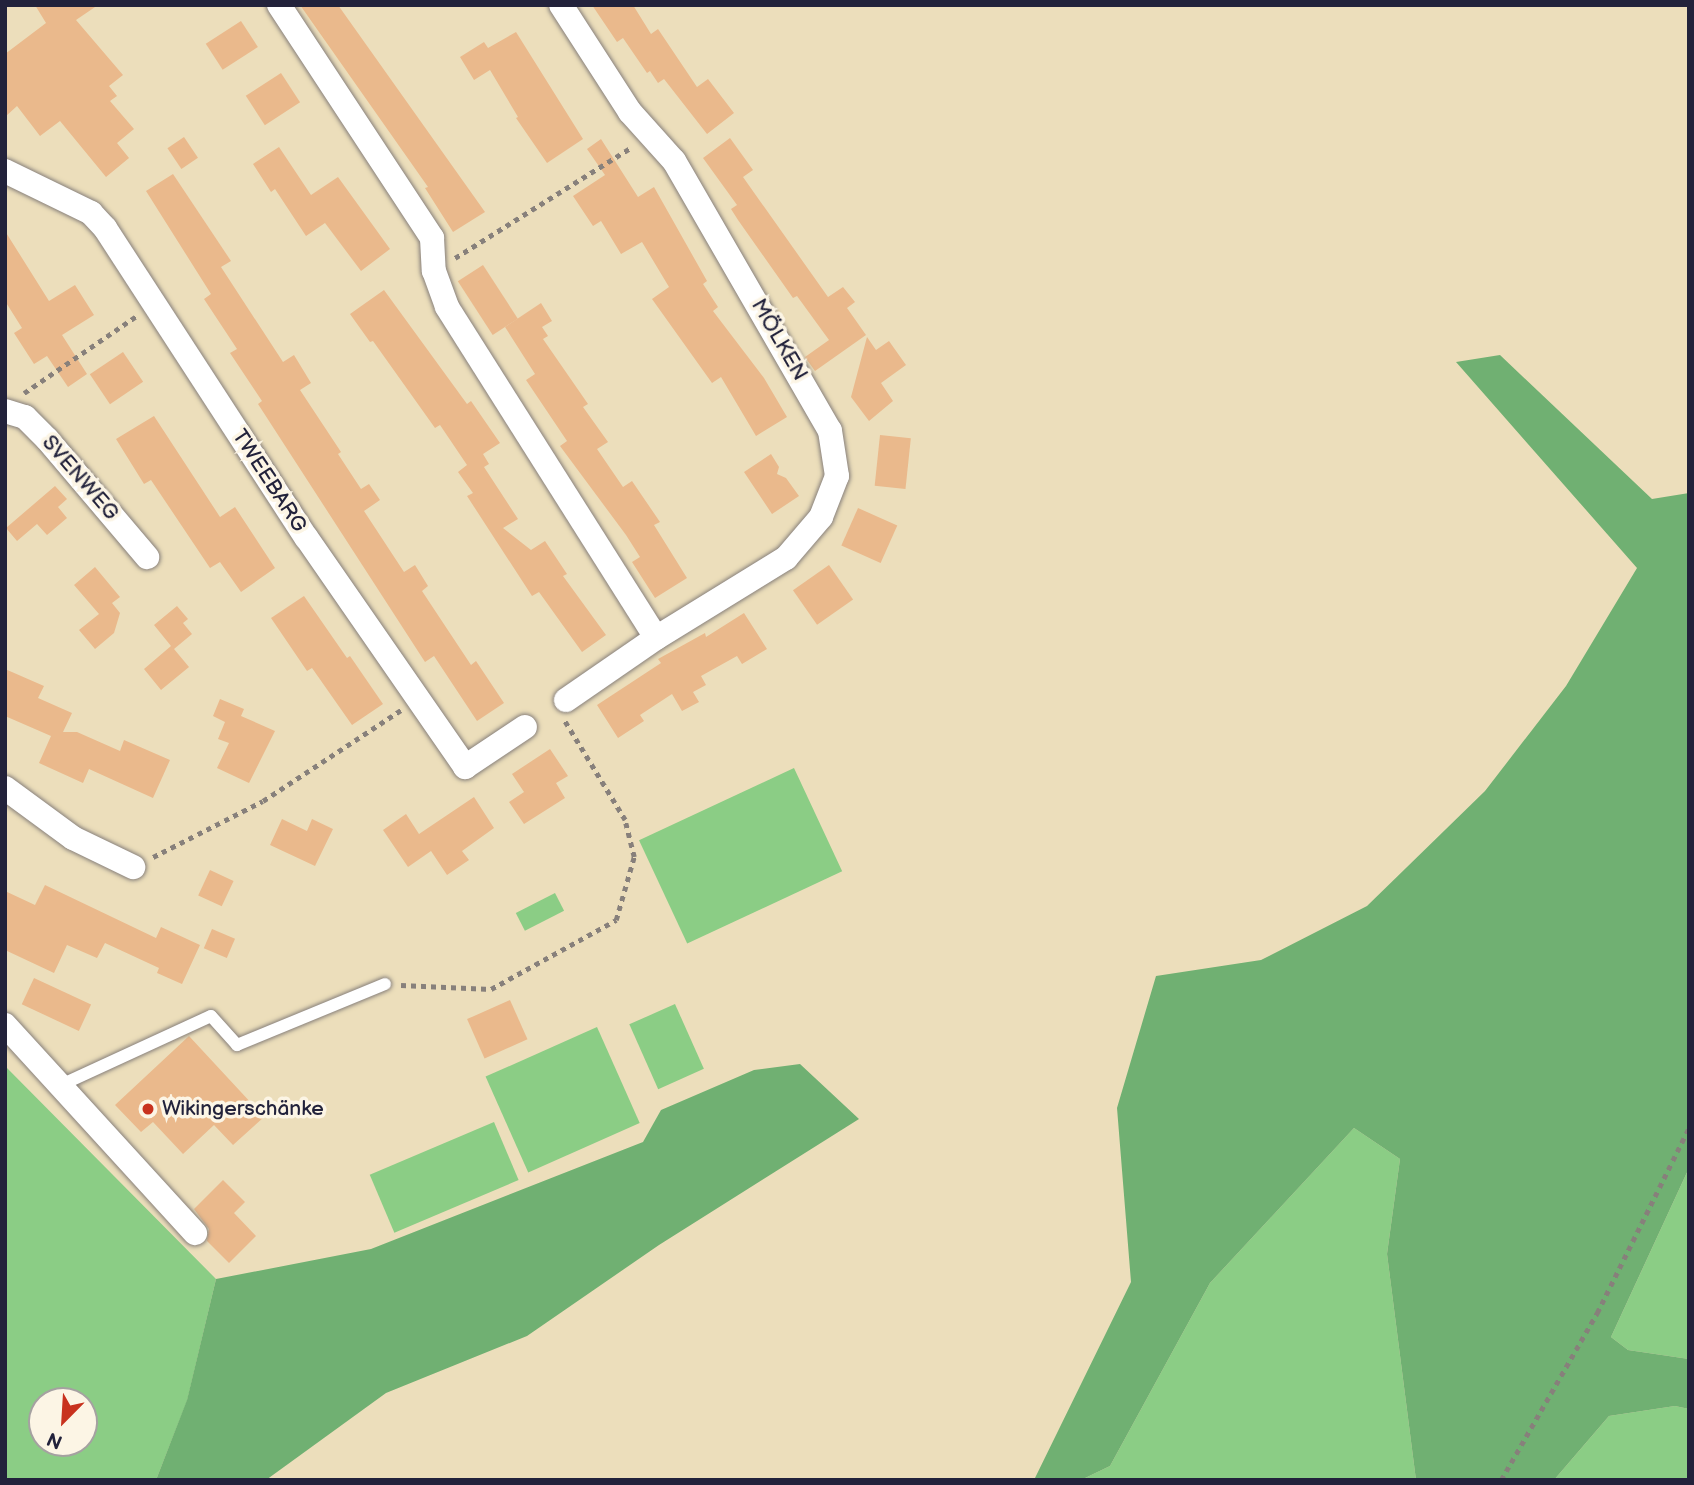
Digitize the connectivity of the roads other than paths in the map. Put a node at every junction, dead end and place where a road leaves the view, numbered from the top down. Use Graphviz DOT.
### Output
graph roads {
  1 [pos="279,5"];
  2 [pos="561,5"];
  3 [pos="5,171"];
  4 [pos="7,411"];
  5 [pos="146,557"];
  6 [pos="656,639"];
  7 [pos="564,708"];
  8 [pos="524,727"];
  9 [pos="5,788"];
  10 [pos="133,867"];
  11 [pos="386,984"];
  12 [pos="5,1025"];
  13 [pos="61,1085"];
  14 [pos="195,1233"];
  1 -- 6 [label="street"];
  2 -- 6 [label="street, MÖLKEN"];
  3 -- 8 [label="street, TWEEBARG"];
  4 -- 5 [label="street, SVENWEG"];
  6 -- 7 [label="street, MÖLKEN"];
  9 -- 10 [label="street"];
  11 -- 13 [label="lane"];
  12 -- 13 [label="street"];
  13 -- 14 [label="street"];
}
